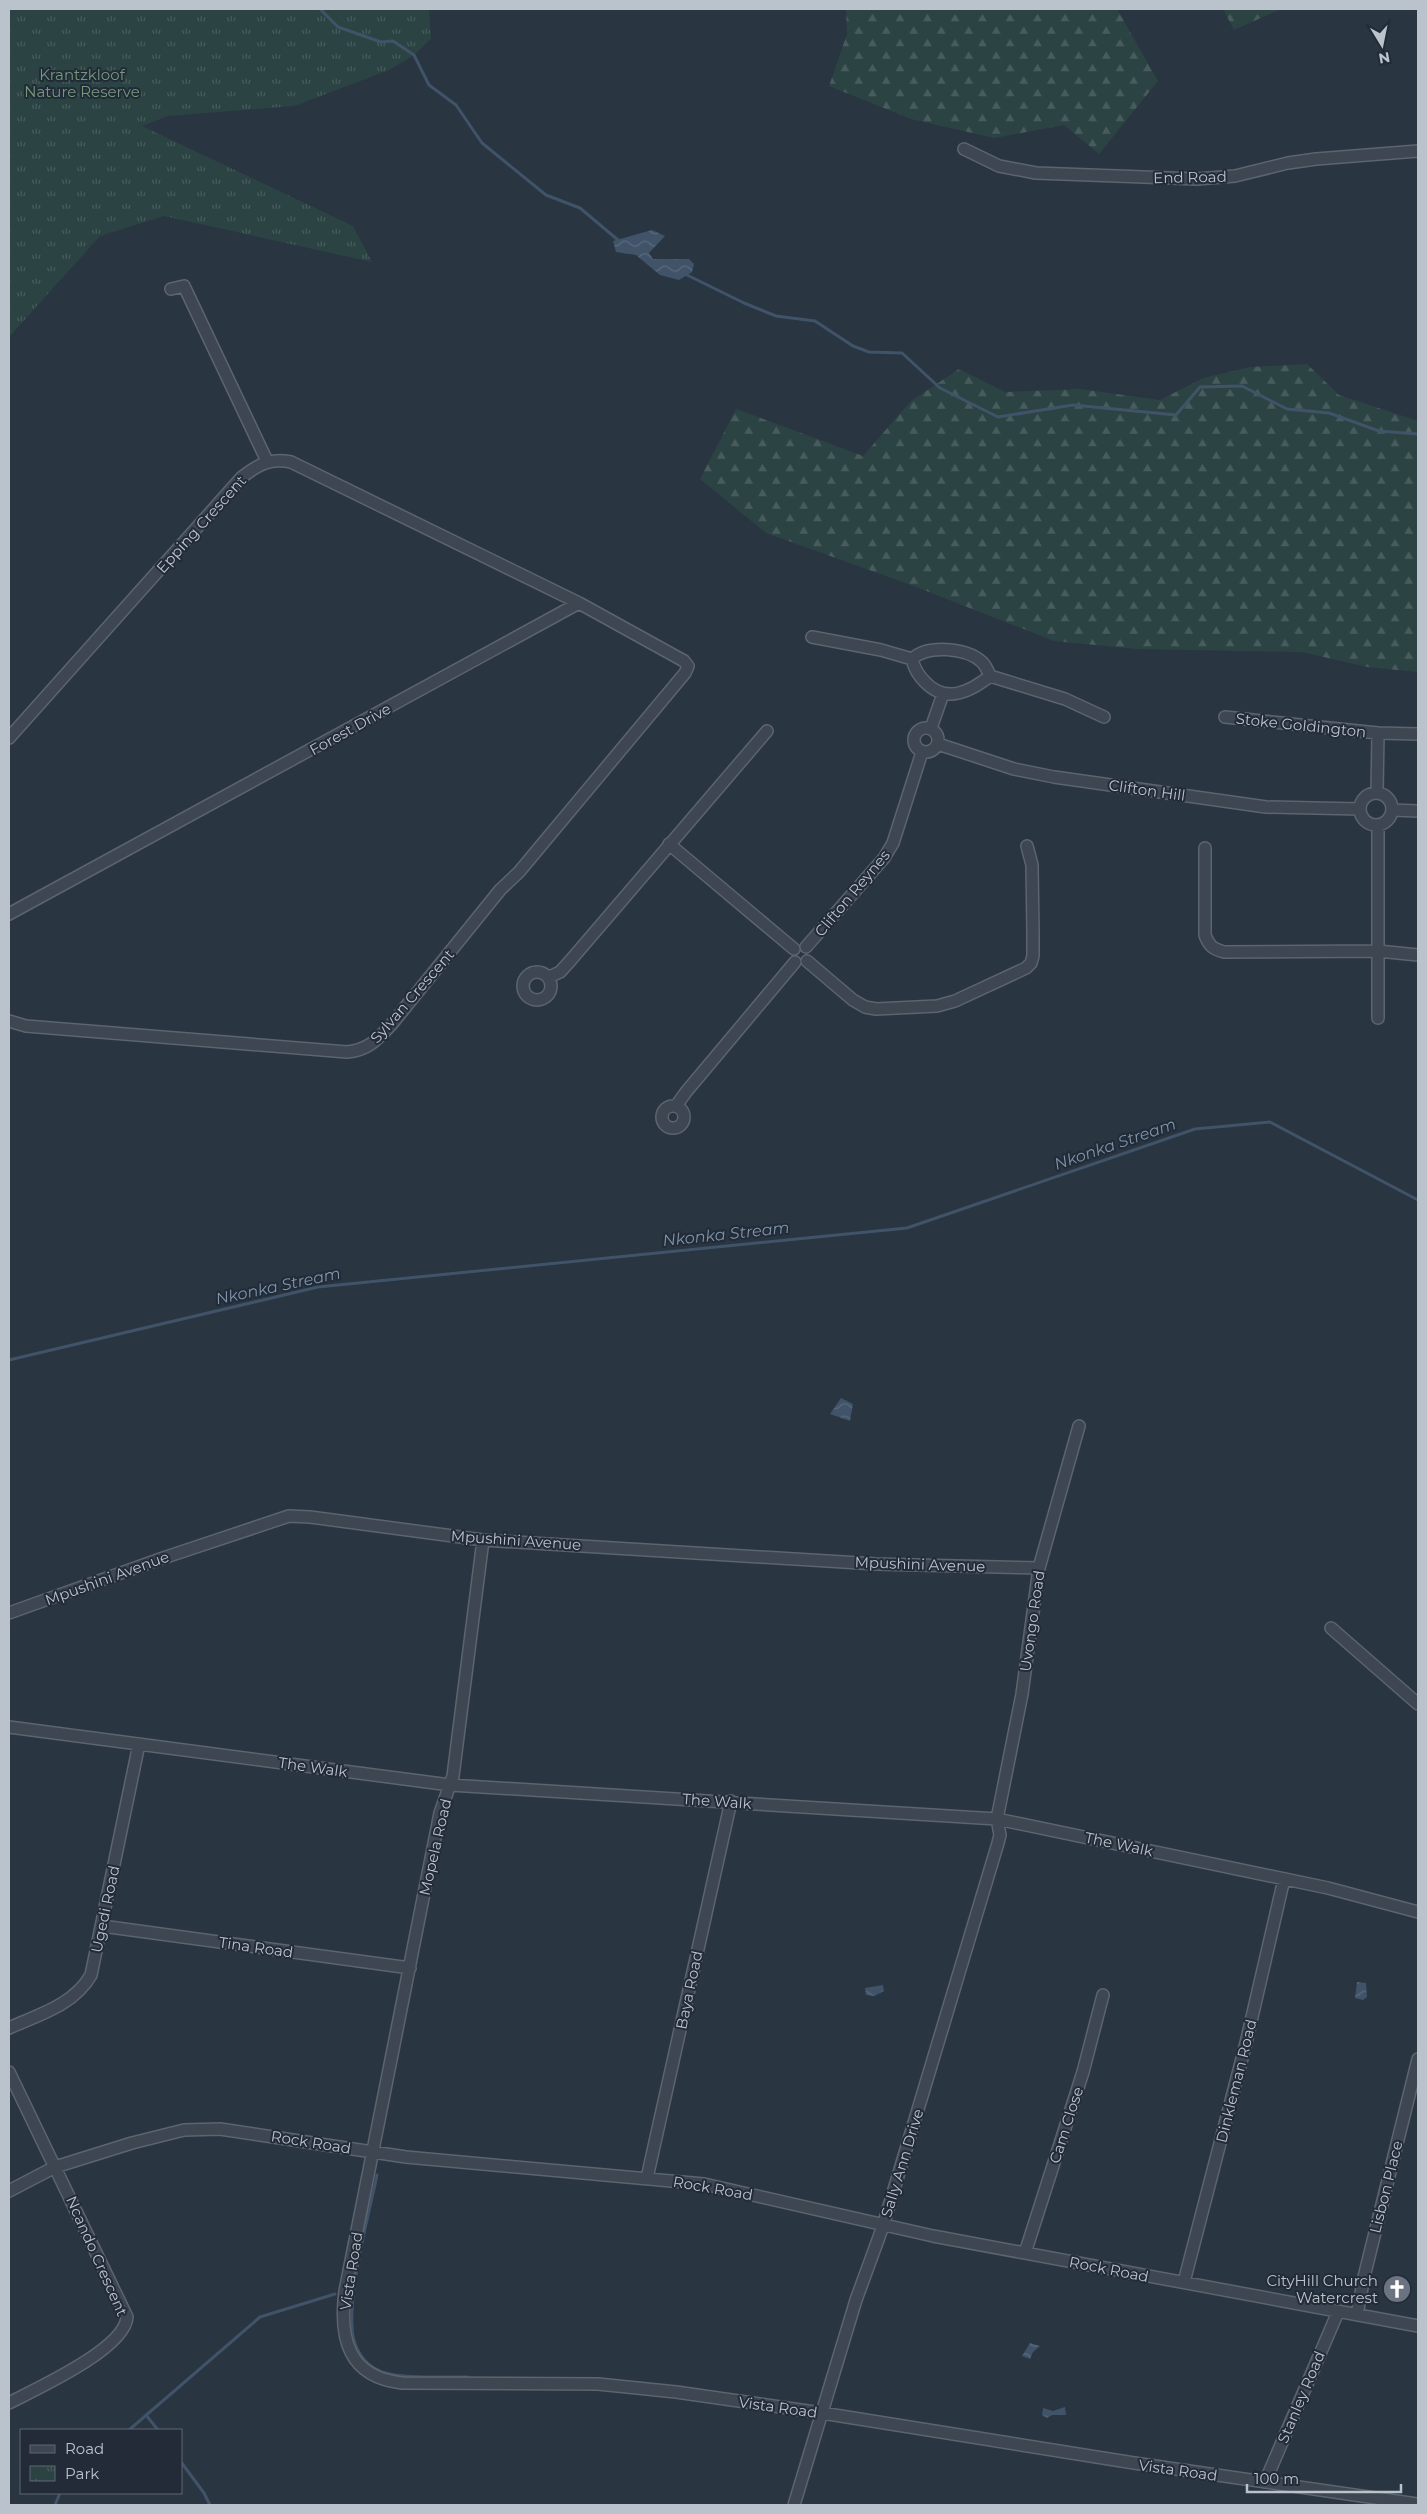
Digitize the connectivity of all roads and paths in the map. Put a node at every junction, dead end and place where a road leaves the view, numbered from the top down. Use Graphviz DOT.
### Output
graph roads {
  1 [pos="964,149"];
  2 [pos="1418,152"];
  3 [pos="171,289"];
  4 [pos="267,461"];
  5 [pos="579,603"];
  6 [pos="812,637"];
  7 [pos="912,659"];
  8 [pos="990,676"];
  9 [pos="943,694"];
  10 [pos="1225,717"];
  11 [pos="1104,718"];
  12 [pos="931,728"];
  13 [pos="767,731"];
  14 [pos="1378,733"];
  15 [pos="1418,734"];
  16 [pos="9,738"];
  17 [pos="938,744"];
  18 [pos="922,752"];
  19 [pos="1377,793"];
  20 [pos="1360,809"];
  21 [pos="1392,810"];
  22 [pos="1418,811"];
  23 [pos="1378,825"];
  24 [pos="669,844"];
  25 [pos="1027,846"];
  26 [pos="1205,848"];
  27 [pos="9,914"];
  28 [pos="806,947"];
  29 [pos="794,948"];
  30 [pos="1378,951"];
  31 [pos="1418,954"];
  32 [pos="801,962"];
  33 [pos="549,978"];
  34 [pos="1378,1018"];
  35 [pos="9,1022"];
  36 [pos="676,1106"];
  37 [pos="1079,1426"];
  38 [pos="483,1540"];
  39 [pos="1039,1568"];
  40 [pos="9,1613"];
  41 [pos="1331,1628"];
  42 [pos="1418,1704"];
  43 [pos="9,1727"];
  44 [pos="139,1744"];
  45 [pos="450,1786"];
  46 [pos="730,1801"];
  47 [pos="997,1819"];
  48 [pos="1284,1879"];
  49 [pos="1418,1912"];
  50 [pos="102,1926"];
  51 [pos="410,1968"];
  52 [pos="1103,1995"];
  53 [pos="9,2028"];
  54 [pos="1418,2059"];
  55 [pos="9,2072"];
  56 [pos="372,2152"];
  57 [pos="55,2167"];
  58 [pos="647,2178"];
  59 [pos="9,2190"];
  60 [pos="883,2226"];
  61 [pos="1025,2253"];
  62 [pos="1184,2282"];
  63 [pos="1338,2312"];
  64 [pos="1358,2315"];
  65 [pos="1418,2326"];
  66 [pos="9,2403"];
  67 [pos="822,2413"];
  68 [pos="1265,2482"];
  69 [pos="1417,2504"];
  70 [pos="794,2505"];
  1 -- 2 [label="street, End Road"];
  3 -- 4 [label="street"];
  4 -- 5 [label="street"];
  4 -- 16 [label="street, Epping Crescent"];
  5 -- 27 [label="street, Forest Drive"];
  5 -- 35 [label="street, Sylvan Crescent"];
  6 -- 7 [label="street"];
  7 -- 8 [label="street"];
  7 -- 9 [label="street"];
  8 -- 9 [label="street"];
  8 -- 11 [label="street"];
  9 -- 12 [label="street"];
  10 -- 14 [label="street, Stoke Goldington"];
  12 -- 17 [label="street"];
  12 -- 18 [label="street"];
  13 -- 24 [label="street"];
  14 -- 15 [label="street, Stoke Goldington"];
  14 -- 19 [label="street, Stoke Goldington"];
  17 -- 18 [label="street"];
  17 -- 20 [label="street, Clifton Hill"];
  18 -- 28 [label="street, Clifton Reynes"];
  19 -- 20 [label="street"];
  19 -- 21 [label="street"];
  20 -- 23 [label="street"];
  21 -- 22 [label="street"];
  21 -- 23 [label="street"];
  23 -- 30 [label="street"];
  24 -- 29 [label="street"];
  24 -- 33 [label="street"];
  25 -- 32 [label="street"];
  26 -- 30 [label="street"];
  28 -- 29 [label="street, Clifton Reynes"];
  28 -- 32 [label="street, Clifton Reynes"];
  29 -- 32 [label="street"];
  30 -- 31 [label="street"];
  30 -- 34 [label="street"];
  32 -- 36 [label="street"];
  37 -- 39 [label="street, Uvongo Road"];
  38 -- 39 [label="street, Mpushini Avenue"];
  38 -- 40 [label="street, Mpushini Avenue"];
  38 -- 45 [label="street, Mopela Road"];
  39 -- 47 [label="street, Uvongo Road"];
  41 -- 42 [label="street"];
  43 -- 44 [label="street, The Walk"];
  44 -- 45 [label="street, The Walk"];
  44 -- 50 [label="street, Ugedi Road"];
  45 -- 46 [label="street, The Walk"];
  45 -- 51 [label="street, Mopela Road"];
  46 -- 47 [label="street, The Walk"];
  46 -- 58 [label="street, Baya Road"];
  47 -- 48 [label="street, The Walk"];
  47 -- 60 [label="street, Sally Ann Drive"];
  48 -- 49 [label="street, The Walk"];
  48 -- 62 [label="street, Dinkleman Road"];
  50 -- 51 [label="street, Tina Road"];
  50 -- 53 [label="street, Ugedi Road"];
  51 -- 56 [label="street, Mopela Road"];
  52 -- 61 [label="street, Cam Close"];
  54 -- 64 [label="street, Lisbon Place"];
  55 -- 57 [label="street"];
  56 -- 57 [label="street, Rock Road"];
  56 -- 58 [label="street, Rock Road"];
  56 -- 67 [label="street, Vista Road"];
  57 -- 59 [label="street, Rock Road"];
  57 -- 66 [label="street, Ncando Crescent"];
  58 -- 60 [label="street, Rock Road"];
  60 -- 61 [label="street, Rock Road"];
  60 -- 67 [label="street, Sally Ann Drive"];
  61 -- 62 [label="street, Rock Road"];
  62 -- 63 [label="street, Rock Road"];
  63 -- 64 [label="street, Rock Road"];
  63 -- 68 [label="street, Stanley Road"];
  64 -- 65 [label="street, Rock Road"];
  67 -- 68 [label="street, Vista Road"];
  67 -- 70 [label="street, Sally Ann Drive"];
  68 -- 69 [label="street, Vista Road"];
}
